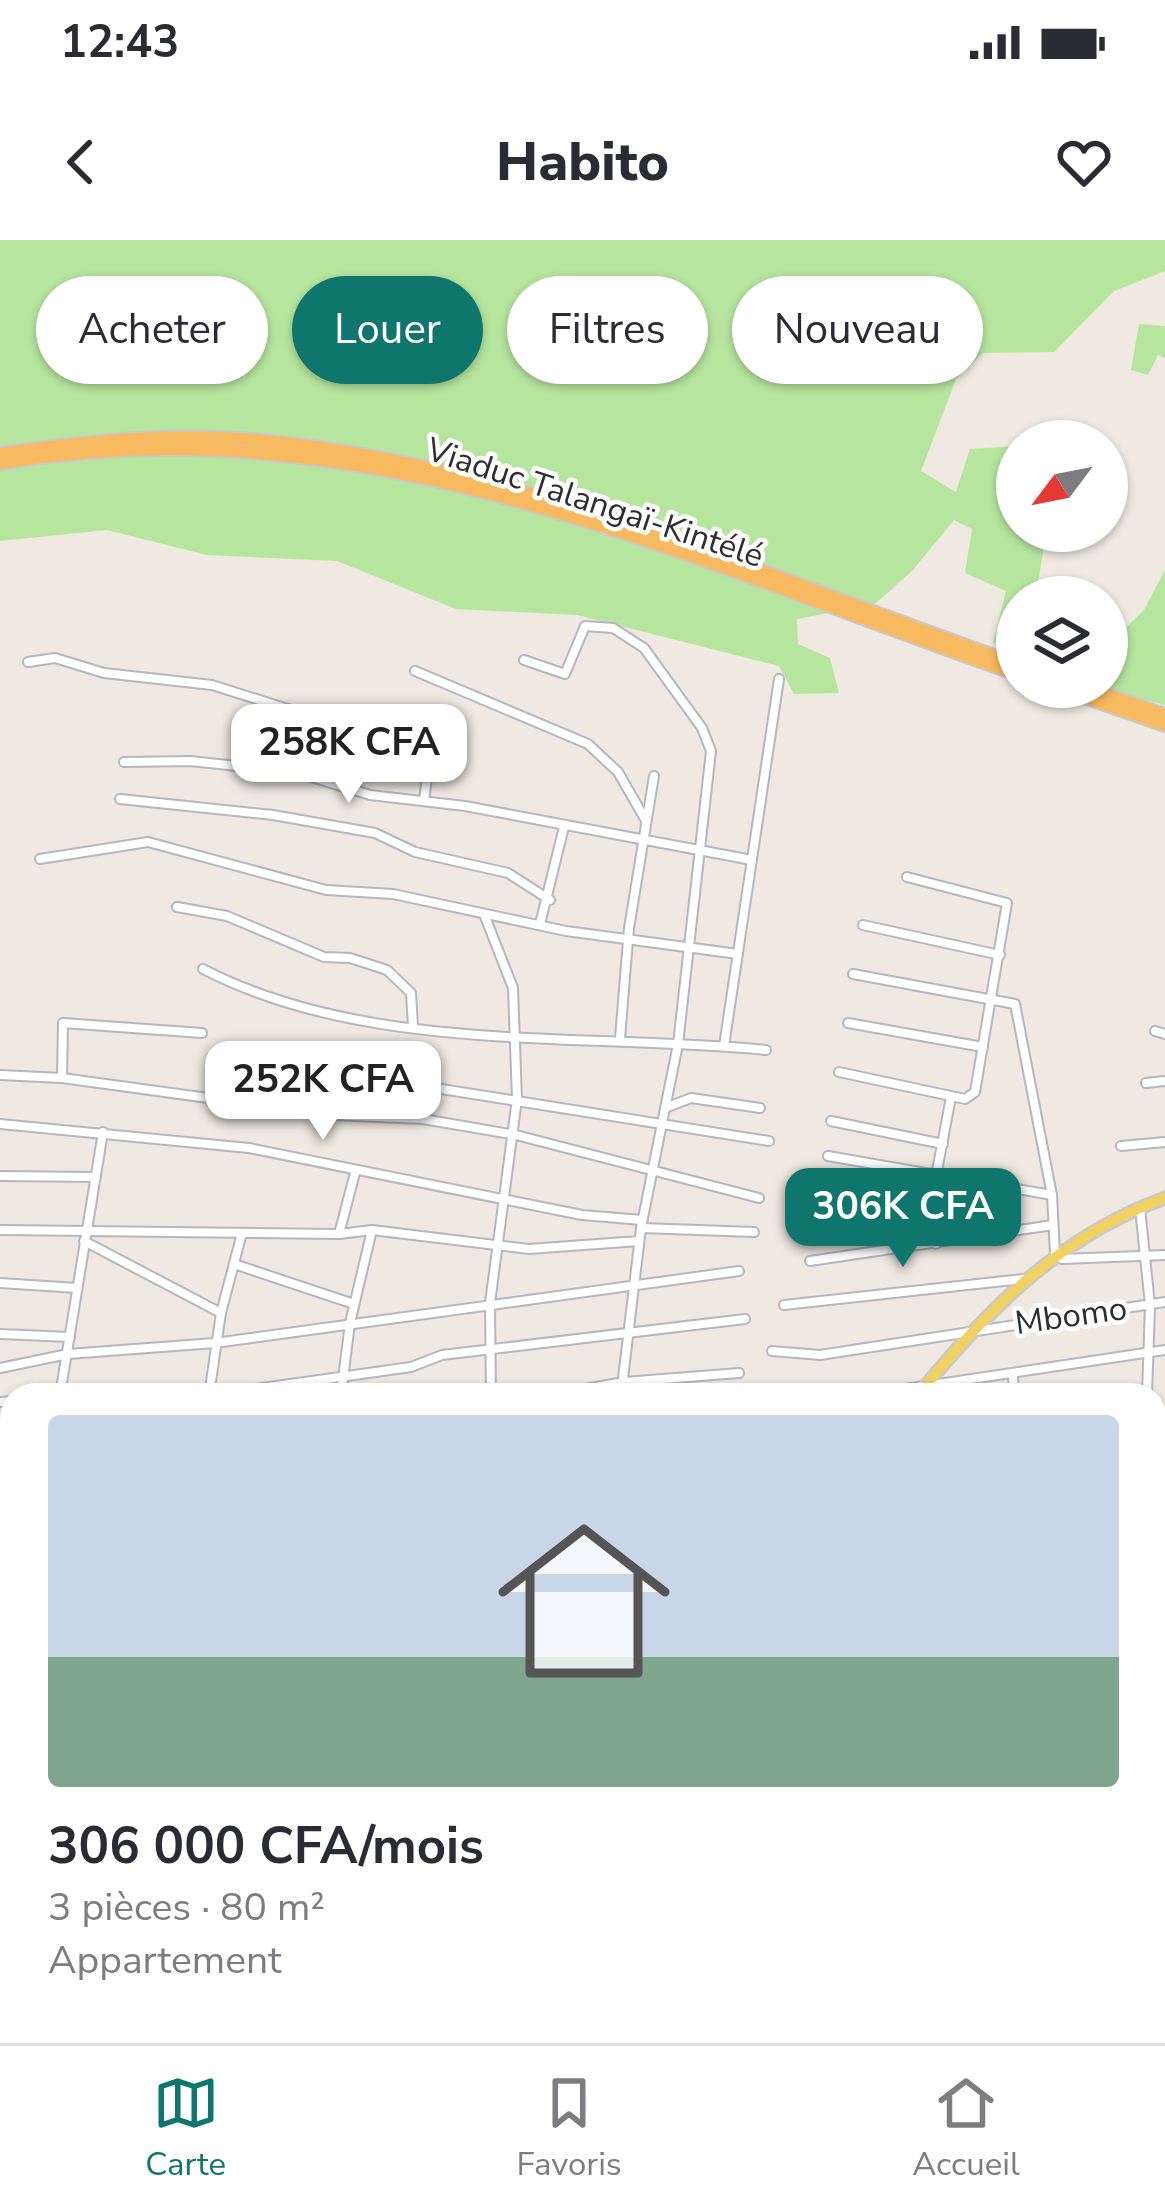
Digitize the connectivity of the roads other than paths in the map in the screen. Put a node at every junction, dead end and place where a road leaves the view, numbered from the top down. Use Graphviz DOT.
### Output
graph roads {
  1 [pos="0,454"];
  2 [pos="0,464"];
  3 [pos="996,657"];
  4 [pos="524,659"];
  5 [pos="28,662"];
  6 [pos="996,667"];
  7 [pos="415,671"];
  8 [pos="779,679"];
  9 [pos="1128,702"];
  10 [pos="1115,708"];
  11 [pos="1165,715"];
  12 [pos="1165,725"];
  13 [pos="237,740"];
  14 [pos="124,762"];
  15 [pos="295,772"];
  16 [pos="654,776"];
  17 [pos="120,800"];
  18 [pos="424,801"];
  19 [pos="645,819"];
  20 [pos="564,827"];
  21 [pos="642,841"];
  22 [pos="699,850"];
  23 [pos="40,859"];
  24 [pos="752,860"];
  25 [pos="907,877"];
  26 [pos="550,900"];
  27 [pos="177,907"];
  28 [pos="484,914"];
  29 [pos="540,924"];
  30 [pos="863,925"];
  31 [pos="628,939"];
  32 [pos="686,949"];
  33 [pos="738,954"];
  34 [pos="1000,956"];
  35 [pos="203,969"];
  36 [pos="853,974"];
  37 [pos="992,997"];
  38 [pos="848,1022"];
  39 [pos="413,1026"];
  40 [pos="202,1033"];
  41 [pos="516,1034"];
  42 [pos="620,1039"];
  43 [pos="678,1043"];
  44 [pos="724,1046"];
  45 [pos="983,1047"];
  46 [pos="766,1050"];
  47 [pos="838,1072"];
  48 [pos="0,1076"];
  49 [pos="62,1078"];
  50 [pos="1165,1081"];
  51 [pos="1146,1083"];
  52 [pos="416,1085"];
  53 [pos="951,1097"];
  54 [pos="517,1099"];
  55 [pos="665,1108"];
  56 [pos="760,1108"];
  57 [pos="660,1120"];
  58 [pos="831,1121"];
  59 [pos="0,1124"];
  60 [pos="103,1132"];
  61 [pos="516,1135"];
  62 [pos="769,1141"];
  63 [pos="1165,1142"];
  64 [pos="943,1144"];
  65 [pos="1121,1146"];
  66 [pos="828,1156"];
  67 [pos="652,1172"];
  68 [pos="355,1173"];
  69 [pos="0,1176"];
  70 [pos="936,1176"];
  71 [pos="96,1177"];
  72 [pos="1052,1195"];
  73 [pos="507,1197"];
  74 [pos="759,1198"];
  75 [pos="1165,1198"];
  76 [pos="828,1207"];
  77 [pos="1140,1208"];
  78 [pos="641,1224"];
  79 [pos="934,1224"];
  80 [pos="1053,1226"];
  81 [pos="0,1230"];
  82 [pos="372,1230"];
  83 [pos="754,1232"];
  84 [pos="242,1233"];
  85 [pos="339,1234"];
  86 [pos="85,1236"];
  87 [pos="639,1241"];
  88 [pos="498,1244"];
  89 [pos="936,1244"];
  90 [pos="1055,1254"];
  91 [pos="1165,1256"];
  92 [pos="1147,1258"];
  93 [pos="810,1261"];
  94 [pos="234,1264"];
  95 [pos="739,1271"];
  96 [pos="1023,1279"];
  97 [pos="0,1283"];
  98 [pos="633,1285"];
  99 [pos="77,1288"];
  100 [pos="1165,1302"];
  101 [pos="490,1303"];
  102 [pos="354,1304"];
  103 [pos="784,1305"];
  104 [pos="1150,1305"];
  105 [pos="221,1313"];
  106 [pos="745,1319"];
  107 [pos="350,1323"];
  108 [pos="976,1328"];
  109 [pos="0,1334"];
  110 [pos="629,1335"];
  111 [pos="70,1337"];
  112 [pos="215,1343"];
  113 [pos="1165,1350"];
  114 [pos="772,1351"];
  115 [pos="491,1352"];
  116 [pos="1149,1352"];
  117 [pos="68,1354"];
  118 [pos="0,1368"];
  119 [pos="739,1373"];
  120 [pos="342,1376"];
  121 [pos="1013,1376"];
  122 [pos="624,1382"];
  123 [pos="62,1383"];
  124 [pos="211,1383"];
  125 [pos="293,1383"];
  126 [pos="341,1383"];
  127 [pos="491,1383"];
  128 [pos="618,1383"];
  129 [pos="928,1383"];
  130 [pos="970,1383"];
  131 [pos="1013,1383"];
  132 [pos="1148,1383"];
  1 -- 3 [label="highway, Viaduc Talangaï-Kintélé"];
  2 -- 6 [label="highway, Viaduc Talangaï-Kintélé"];
  4 -- 22 [label="street"];
  5 -- 18 [label="street"];
  7 -- 19 [label="street"];
  8 -- 24 [label="street"];
  9 -- 11 [label="highway"];
  10 -- 12 [label="highway"];
  13 -- 15 [label="street"];
  14 -- 15 [label="street"];
  15 -- 18 [label="street"];
  16 -- 19 [label="street"];
  17 -- 26 [label="street"];
  18 -- 20 [label="street"];
  19 -- 21 [label="street"];
  20 -- 21 [label="street"];
  20 -- 26 [label="street"];
  21 -- 22 [label="street"];
  21 -- 31 [label="street"];
  22 -- 24 [label="street"];
  22 -- 32 [label="street"];
  23 -- 28 [label="street"];
  24 -- 33 [label="street"];
  25 -- 34 [label="street"];
  26 -- 29 [label="street"];
  27 -- 39 [label="street"];
  28 -- 29 [label="street"];
  28 -- 41 [label="street"];
  29 -- 31 [label="street"];
  30 -- 34 [label="street"];
  31 -- 32 [label="street"];
  31 -- 42 [label="street"];
  32 -- 33 [label="street"];
  32 -- 43 [label="street"];
  33 -- 44 [label="street"];
  34 -- 37 [label="street"];
  35 -- 39 [label="street"];
  36 -- 37 [label="street"];
  37 -- 45 [label="street"];
  37 -- 72 [label="street"];
  38 -- 45 [label="street"];
  39 -- 41 [label="street"];
  40 -- 49 [label="street"];
  41 -- 42 [label="street"];
  41 -- 54 [label="street"];
  42 -- 43 [label="street"];
  43 -- 44 [label="street"];
  43 -- 55 [label="street"];
  44 -- 46 [label="street"];
  45 -- 53 [label="street"];
  47 -- 53 [label="street"];
  48 -- 49 [label="street"];
  49 -- 61 [label="street"];
  50 -- 51 [label="street"];
  52 -- 54 [label="street"];
  53 -- 64 [label="street"];
  54 -- 57 [label="street"];
  54 -- 61 [label="street"];
  55 -- 56 [label="street"];
  55 -- 57 [label="street"];
  57 -- 62 [label="street"];
  57 -- 67 [label="street"];
  58 -- 64 [label="street"];
  59 -- 60 [label="street"];
  60 -- 68 [label="street"];
  60 -- 71 [label="street"];
  61 -- 67 [label="street"];
  61 -- 73 [label="street"];
  63 -- 65 [label="street"];
  64 -- 70 [label="street"];
  66 -- 70 [label="street"];
  67 -- 74 [label="street"];
  67 -- 78 [label="street"];
  68 -- 73 [label="street"];
  68 -- 85 [label="street"];
  69 -- 71 [label="street"];
  70 -- 72 [label="street"];
  70 -- 79 [label="street"];
  71 -- 86 [label="street"];
  72 -- 80 [label="street"];
  73 -- 78 [label="street"];
  73 -- 88 [label="street"];
  75 -- 77 [label="main road"];
  76 -- 79 [label="street"];
  77 -- 90 [label="main road"];
  77 -- 92 [label="street"];
  78 -- 83 [label="street"];
  78 -- 87 [label="street"];
  79 -- 89 [label="street"];
  80 -- 89 [label="street"];
  80 -- 90 [label="street"];
  81 -- 86 [label="street"];
  82 -- 85 [label="street"];
  82 -- 88 [label="street"];
  82 -- 102 [label="street"];
  84 -- 85 [label="street"];
  84 -- 86 [label="street"];
  84 -- 94 [label="street"];
  86 -- 99 [label="street"];
  86 -- 105 [label="street"];
  87 -- 88 [label="street"];
  87 -- 98 [label="street"];
  88 -- 101 [label="street"];
  89 -- 93 [label="street"];
  90 -- 92 [label="street"];
  90 -- 96 [label="main road"];
  91 -- 92 [label="street"];
  92 -- 104 [label="street"];
  94 -- 102 [label="street"];
  94 -- 105 [label="street"];
  95 -- 98 [label="street"];
  96 -- 103 [label="street"];
  96 -- 108 [label="main road"];
  97 -- 99 [label="street"];
  98 -- 101 [label="street"];
  98 -- 110 [label="street"];
  99 -- 111 [label="street"];
  100 -- 104 [label="street, Mbomo"];
  101 -- 107 [label="street"];
  101 -- 115 [label="street"];
  102 -- 107 [label="street"];
  104 -- 108 [label="street, Mbomo"];
  104 -- 116 [label="street"];
  105 -- 112 [label="street"];
  106 -- 110 [label="street"];
  107 -- 112 [label="street"];
  107 -- 120 [label="street"];
  108 -- 114 [label="street, Mbomo"];
  108 -- 129 [label="main road"];
  109 -- 111 [label="street"];
  110 -- 115 [label="street"];
  110 -- 122 [label="street"];
  111 -- 117 [label="street"];
  112 -- 117 [label="street"];
  112 -- 124 [label="street"];
  113 -- 116 [label="street"];
  115 -- 120 [label="street"];
  115 -- 127 [label="street"];
  116 -- 121 [label="street"];
  116 -- 132 [label="street"];
  117 -- 118 [label="street"];
  117 -- 123 [label="street"];
  119 -- 122 [label="street"];
  120 -- 125 [label="street"];
  120 -- 126 [label="street"];
  121 -- 130 [label="street"];
  121 -- 131 [label="street"];
  122 -- 128 [label="street"];
}
